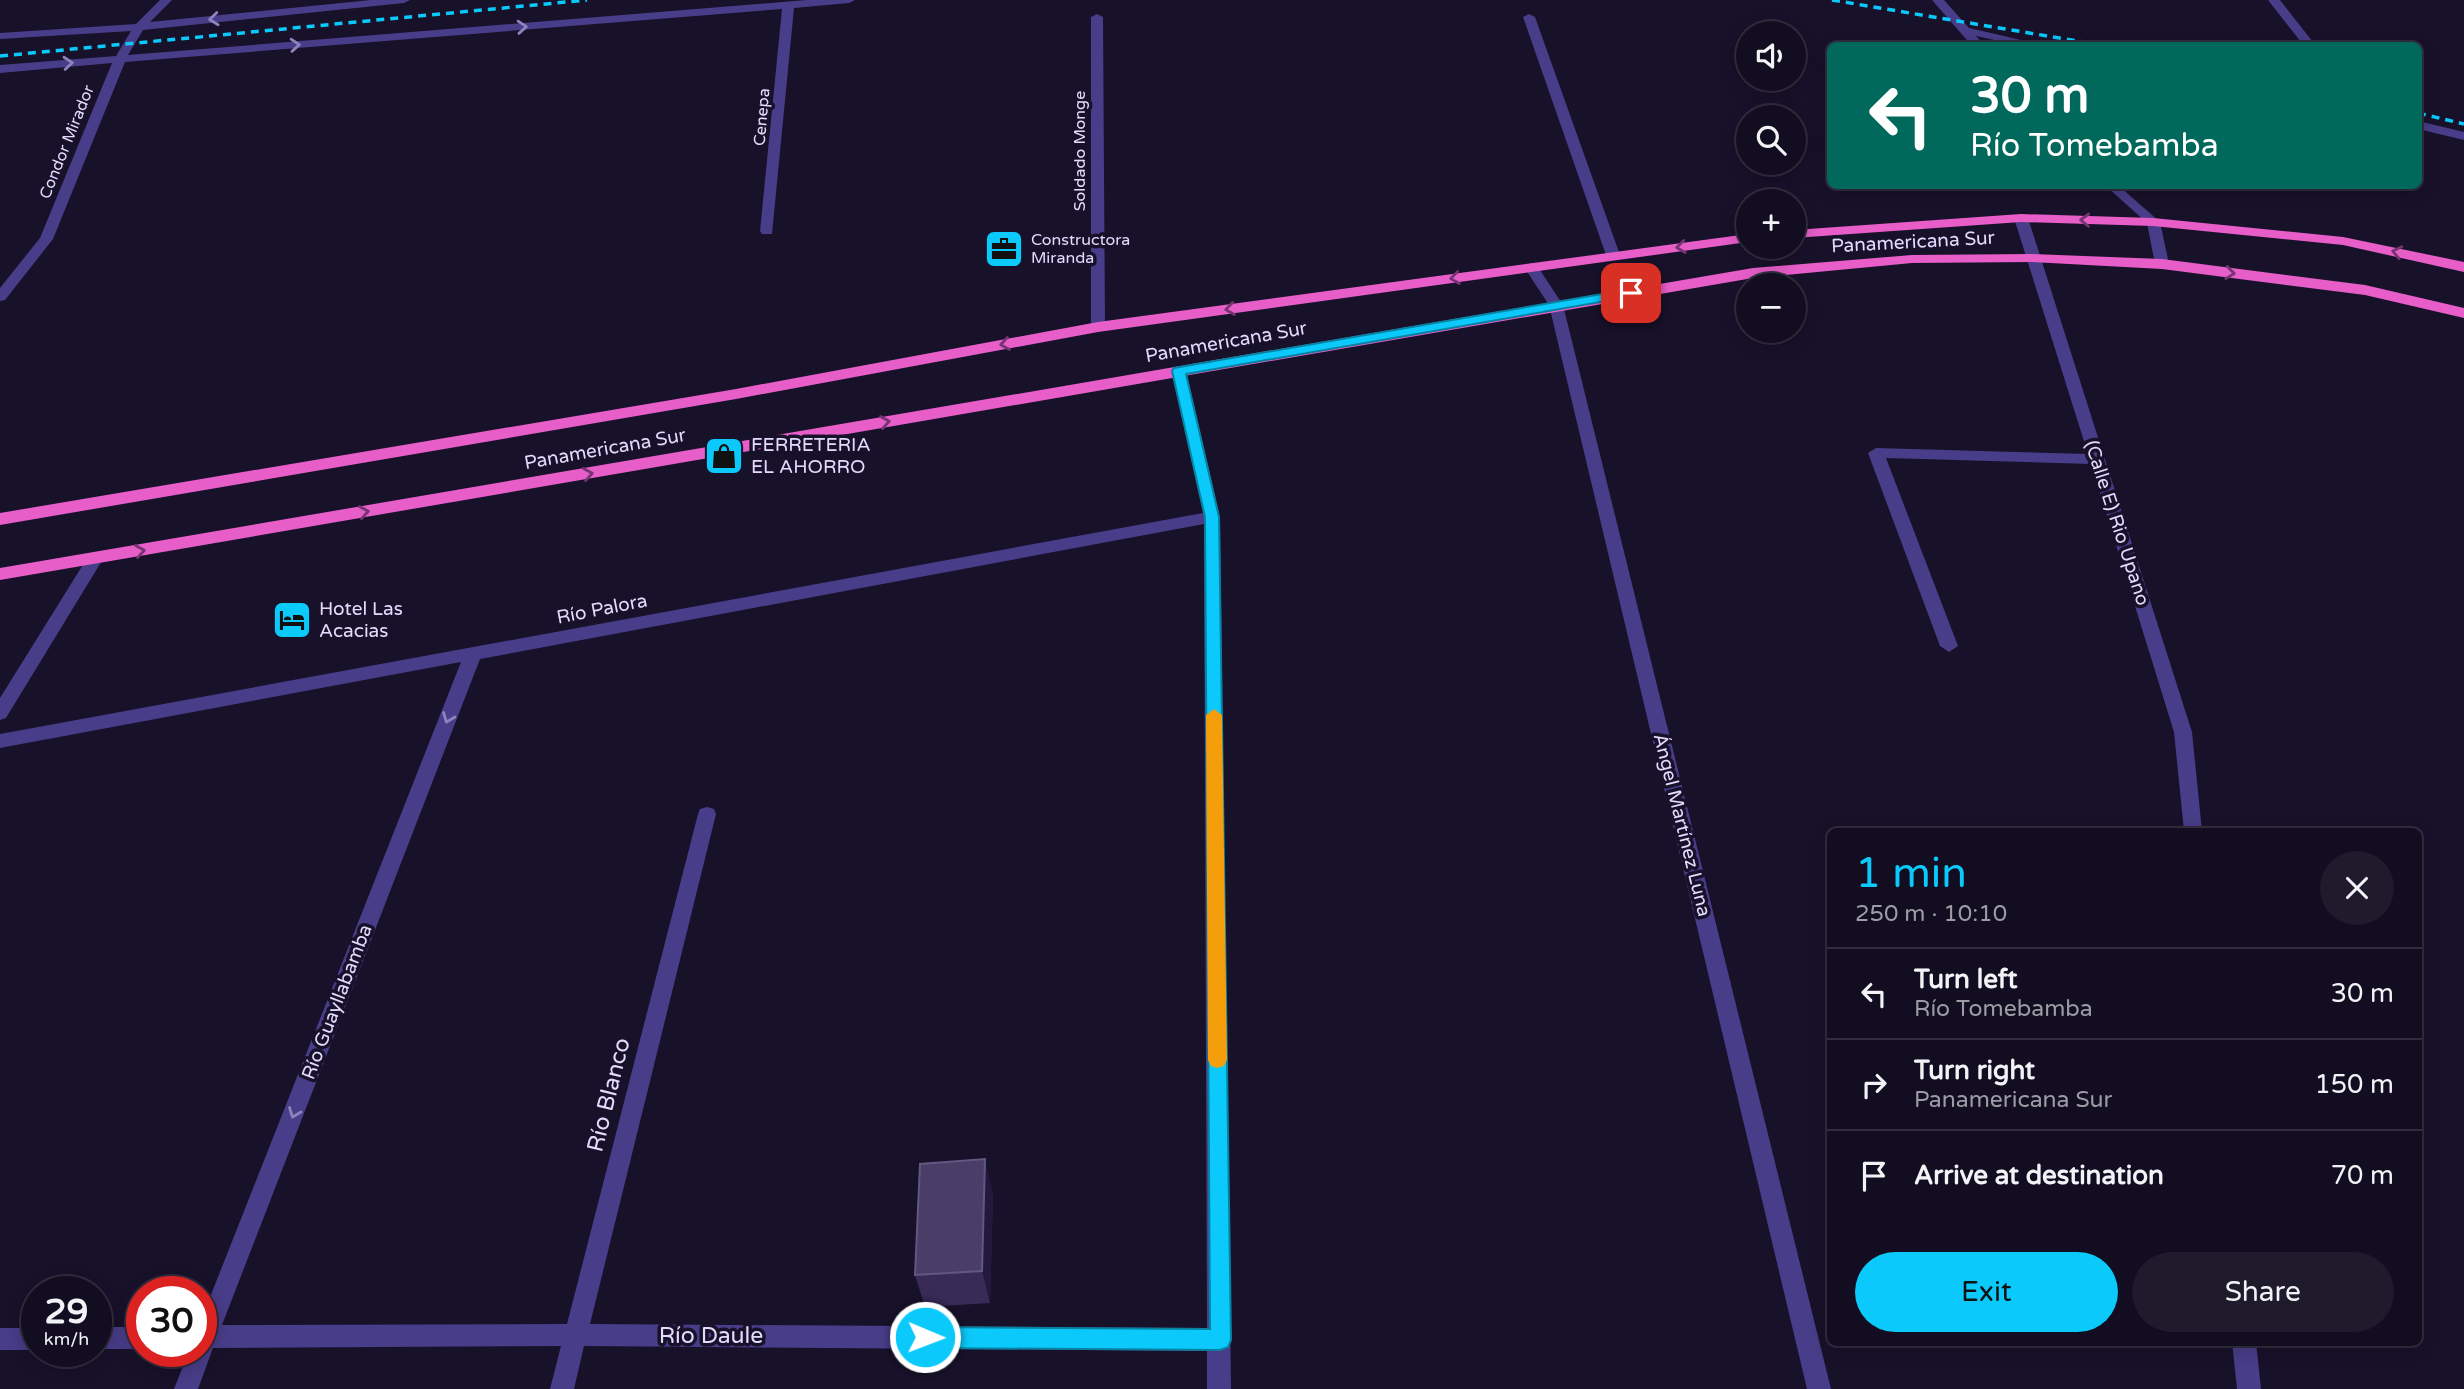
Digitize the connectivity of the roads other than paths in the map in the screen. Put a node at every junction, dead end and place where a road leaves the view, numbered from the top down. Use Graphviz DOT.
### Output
graph roads {
  1 [pos="166,0"];
  2 [pos="404,0"];
  3 [pos="849,0"];
  4 [pos="1938,0"];
  5 [pos="2275,0"];
  6 [pos="2282,0"];
  7 [pos="788,6"];
  8 [pos="1097,17"];
  9 [pos="1529,17"];
  10 [pos="139,27"];
  11 [pos="1964,30"];
  12 [pos="0,36"];
  13 [pos="1975,42"];
  14 [pos="2022,42"];
  15 [pos="2307,42"];
  16 [pos="120,59"];
  17 [pos="0,69"];
  18 [pos="2422,126"];
  19 [pos="2464,136"];
  20 [pos="2115,189"];
  21 [pos="2021,218"];
  22 [pos="2153,222"];
  23 [pos="767,231"];
  24 [pos="1806,233"];
  25 [pos="1736,240"];
  26 [pos="1613,255"];
  27 [pos="2032,258"];
  28 [pos="2162,264"];
  29 [pos="1531,267"];
  30 [pos="2464,267"];
  31 [pos="0,297"];
  32 [pos="1556,305"];
  33 [pos="2464,313"];
  34 [pos="1098,327"];
  35 [pos="1179,371"];
  36 [pos="2097,459"];
  37 [pos="1212,517"];
  38 [pos="0,519"];
  39 [pos="95,559"];
  40 [pos="0,574"];
  41 [pos="1949,646"];
  42 [pos="473,654"];
  43 [pos="0,713"];
  44 [pos="0,741"];
  45 [pos="707,814"];
  46 [pos="2193,828"];
  47 [pos="217,1306"];
  48 [pos="575,1335"];
  49 [pos="0,1339"];
  50 [pos="21,1339"];
  51 [pos="1220,1340"];
  52 [pos="217,1344"];
  53 [pos="2244,1346"];
  54 [pos="194,1367"];
  55 [pos="186,1389"];
  56 [pos="562,1389"];
  57 [pos="1219,1389"];
  58 [pos="1819,1389"];
  59 [pos="2249,1389"];
  1 -- 10 [label="street, Condor Mirador"];
  2 -- 10 [label="street, one-way"];
  3 -- 7 [label="street"];
  4 -- 11 [label="street"];
  5 -- 6 [label="street"];
  5 -- 15 [label="street"];
  16 -- 7 [label="street, one-way"];
  7 -- 23 [label="street, Cenepa"];
  8 -- 34 [label="street, Soldado Monge"];
  9 -- 26 [label="street"];
  10 -- 12 [label="street"];
  10 -- 16 [label="street, Condor Mirador"];
  11 -- 13 [label="street"];
  11 -- 14 [label="street"];
  17 -- 16 [label="street, one-way"];
  16 -- 31 [label="street, Condor Mirador"];
  18 -- 19 [label="street"];
  20 -- 22 [label="street"];
  22 -- 21 [label="highway, Panamericana Sur, one-way"];
  21 -- 24 [label="highway, Panamericana Sur"];
  21 -- 27 [label="street, (Calle E) Rio Upano"];
  22 -- 28 [label="street"];
  30 -- 22 [label="highway, Panamericana Sur, one-way"];
  25 -- 26 [label="highway, Panamericana Sur, one-way"];
  26 -- 29 [label="highway, Panamericana Sur"];
  27 -- 28 [label="highway, Panamericana Sur"];
  27 -- 32 [label="highway, Panamericana Sur"];
  27 -- 36 [label="street, (Calle E) Rio Upano"];
  28 -- 33 [label="highway, Panamericana Sur, one-way"];
  29 -- 32 [label="street, Ángel Martínez Luna"];
  29 -- 34 [label="highway, Panamericana Sur, one-way"];
  32 -- 35 [label="highway, Panamericana Sur"];
  32 -- 58 [label="street, Ángel Martínez Luna"];
  34 -- 38 [label="highway, Panamericana Sur, one-way"];
  35 -- 37 [label="street"];
  39 -- 35 [label="highway, Panamericana Sur, one-way"];
  36 -- 41 [label="street"];
  36 -- 46 [label="street, (Calle E) Rio Upano"];
  37 -- 42 [label="street, Río Palora"];
  37 -- 51 [label="street"];
  39 -- 40 [label="highway, Panamericana Sur"];
  39 -- 43 [label="street"];
  42 -- 44 [label="street, Río Palora"];
  42 -- 47 [label="street, Río Guayllabamba, one-way"];
  45 -- 48 [label="street, Río Blanco"];
  48 -- 51 [label="street, Río Daule"];
  48 -- 52 [label="street, Río Daule"];
  48 -- 56 [label="street, Río Blanco"];
  49 -- 50 [label="street"];
  51 -- 57 [label="street"];
  53 -- 59 [label="street"];
  54 -- 55 [label="street, Río Guayllabamba"];
}
